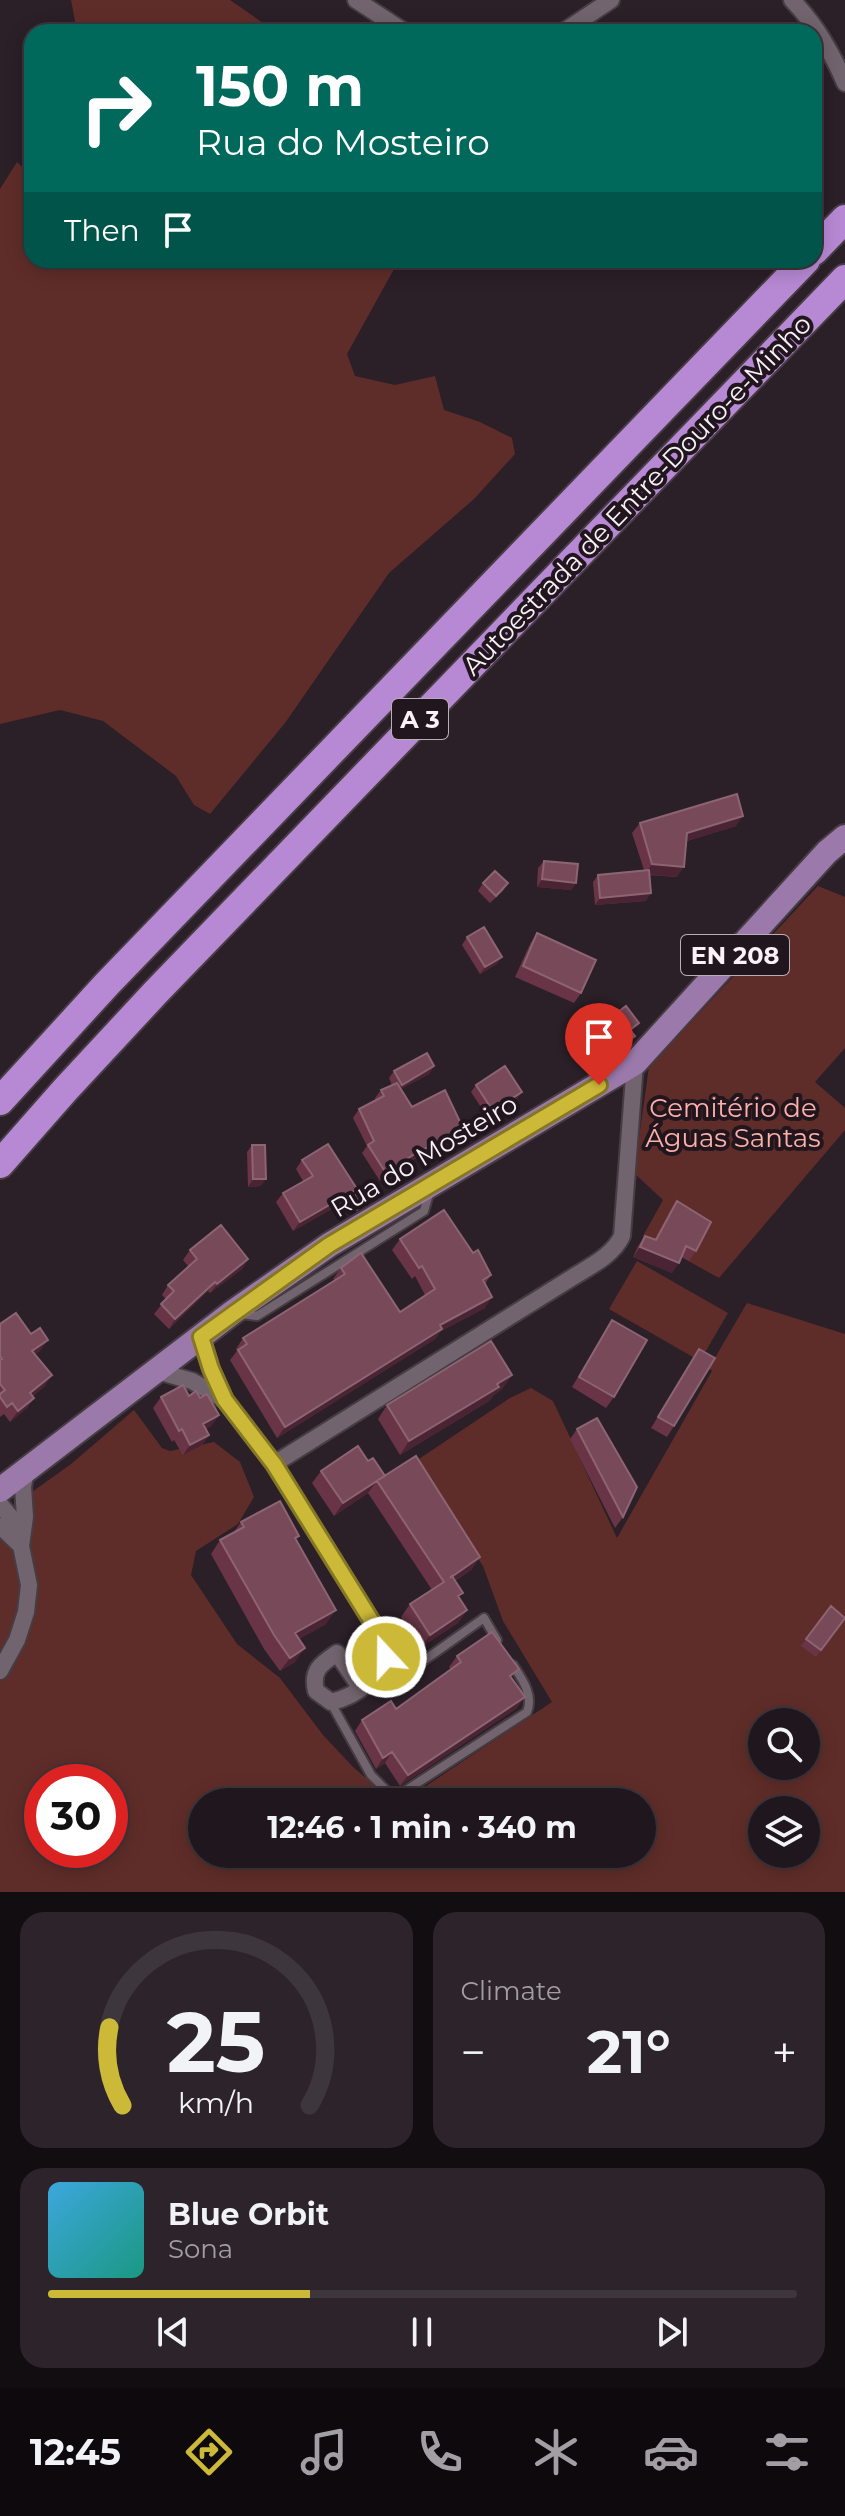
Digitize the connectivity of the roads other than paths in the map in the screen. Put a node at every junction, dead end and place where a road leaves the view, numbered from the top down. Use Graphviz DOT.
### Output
graph roads {
  1 [pos="356,0"];
  2 [pos="611,0"];
  3 [pos="792,0"];
  4 [pos="393,24"];
  5 [pos="575,24"];
  6 [pos="813,24"];
  7 [pos="822,37"];
  8 [pos="845,83"];
  9 [pos="845,219"];
  10 [pos="822,243"];
  11 [pos="798,268"];
  12 [pos="845,279"];
  13 [pos="845,837"];
  14 [pos="635,1063"];
  15 [pos="0,1101"];
  16 [pos="0,1164"];
  17 [pos="201,1337"];
  18 [pos="157,1371"];
  19 [pos="225,1400"];
  20 [pos="274,1464"];
  21 [pos="26,1470"];
  22 [pos="0,1490"];
  23 [pos="0,1504"];
  24 [pos="0,1526"];
  25 [pos="0,1537"];
  26 [pos="22,1538"];
  27 [pos="499,1643"];
  28 [pos="387,1646"];
  29 [pos="506,1655"];
  30 [pos="0,1671"];
  31 [pos="360,1687"];
  32 [pos="331,1702"];
  1 -- 4 [label="street"];
  2 -- 5 [label="street"];
  3 -- 6 [label="street"];
  7 -- 8 [label="street"];
  9 -- 10 [label="highway"];
  11 -- 15 [label="highway, Autoestrada de Entre-Douro-e-Minho / A 3"];
  12 -- 16 [label="highway, Autoestrada de Entre-Douro-e-Minho / A 3"];
  13 -- 14 [label="main road, Rua do Mosteiro / EN 208"];
  14 -- 17 [label="main road, Rua do Mosteiro / EN 208"];
  14 -- 20 [label="street"];
  17 -- 18 [label="main road, Rua do Mosteiro / EN 208"];
  17 -- 19 [label="street"];
  18 -- 19 [label="street"];
  18 -- 21 [label="main road, Rua do Mosteiro / EN 208"];
  19 -- 20 [label="street"];
  20 -- 28 [label="street"];
  21 -- 22 [label="main road, Rua do Mosteiro / EN 208"];
  21 -- 26 [label="street"];
  23 -- 26 [label="street"];
  24 -- 26 [label="street"];
  25 -- 26 [label="street"];
  26 -- 30 [label="street"];
  27 -- 28 [label="lane"];
  28 -- 31 [label="street"];
  29 -- 32 [label="lane"];
  31 -- 32 [label="street"];
  31 -- 32 [label="street"];
}
